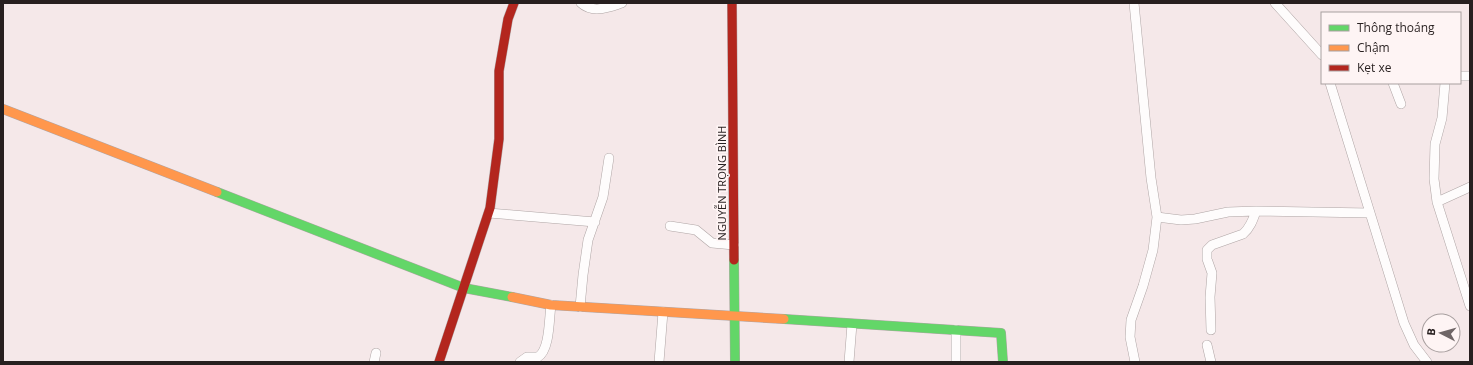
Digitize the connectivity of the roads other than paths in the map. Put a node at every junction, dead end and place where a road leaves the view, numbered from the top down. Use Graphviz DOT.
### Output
graph roads {
  1 [pos="514,3"];
  2 [pos="581,3"];
  3 [pos="622,3"];
  4 [pos="732,3"];
  5 [pos="1134,3"];
  6 [pos="1275,3"];
  7 [pos="1321,54"];
  8 [pos="1330,84"];
  9 [pos="1392,84"];
  10 [pos="1445,84"];
  11 [pos="1401,104"];
  12 [pos="3,109"];
  13 [pos="609,158"];
  14 [pos="1470,188"];
  15 [pos="1437,202"];
  16 [pos="1256,211"];
  17 [pos="489,213"];
  18 [pos="1370,213"];
  19 [pos="1157,217"];
  20 [pos="595,222"];
  21 [pos="670,226"];
  22 [pos="734,245"];
  23 [pos="464,288"];
  24 [pos="551,305"];
  25 [pos="1470,306"];
  26 [pos="580,307"];
  27 [pos="663,312"];
  28 [pos="734,317"];
  29 [pos="852,324"];
  30 [pos="956,330"];
  31 [pos="1211,330"];
  32 [pos="1207,345"];
  33 [pos="439,362"];
  34 [pos="520,362"];
  35 [pos="659,362"];
  36 [pos="735,362"];
  37 [pos="849,362"];
  38 [pos="956,362"];
  39 [pos="1003,362"];
  40 [pos="1135,362"];
  41 [pos="1211,362"];
  42 [pos="1427,362"];
  1 -- 17 [label="street"];
  2 -- 3 [label="street"];
  4 -- 22 [label="street, NGUYỄN TRỌNG BÌNH"];
  5 -- 19 [label="street"];
  6 -- 7 [label="street"];
  8 -- 18 [label="street"];
  9 -- 11 [label="street"];
  10 -- 15 [label="street"];
  12 -- 23 [label="street"];
  13 -- 20 [label="street"];
  14 -- 15 [label="street"];
  15 -- 25 [label="street"];
  16 -- 18 [label="street"];
  16 -- 19 [label="street"];
  16 -- 31 [label="street"];
  17 -- 20 [label="street"];
  17 -- 23 [label="street"];
  18 -- 42 [label="street"];
  19 -- 40 [label="street"];
  20 -- 26 [label="street"];
  21 -- 22 [label="street"];
  22 -- 28 [label="street, NGUYỄN TRỌNG BÌNH"];
  23 -- 24 [label="street"];
  23 -- 33 [label="street"];
  24 -- 26 [label="street"];
  24 -- 34 [label="street"];
  26 -- 27 [label="street"];
  27 -- 28 [label="street"];
  27 -- 35 [label="street"];
  28 -- 29 [label="street"];
  28 -- 36 [label="street, NGUYỄN TRỌNG BÌNH"];
  29 -- 30 [label="street"];
  29 -- 37 [label="street"];
  30 -- 38 [label="street"];
  30 -- 39 [label="street"];
  32 -- 41 [label="street"];
}
